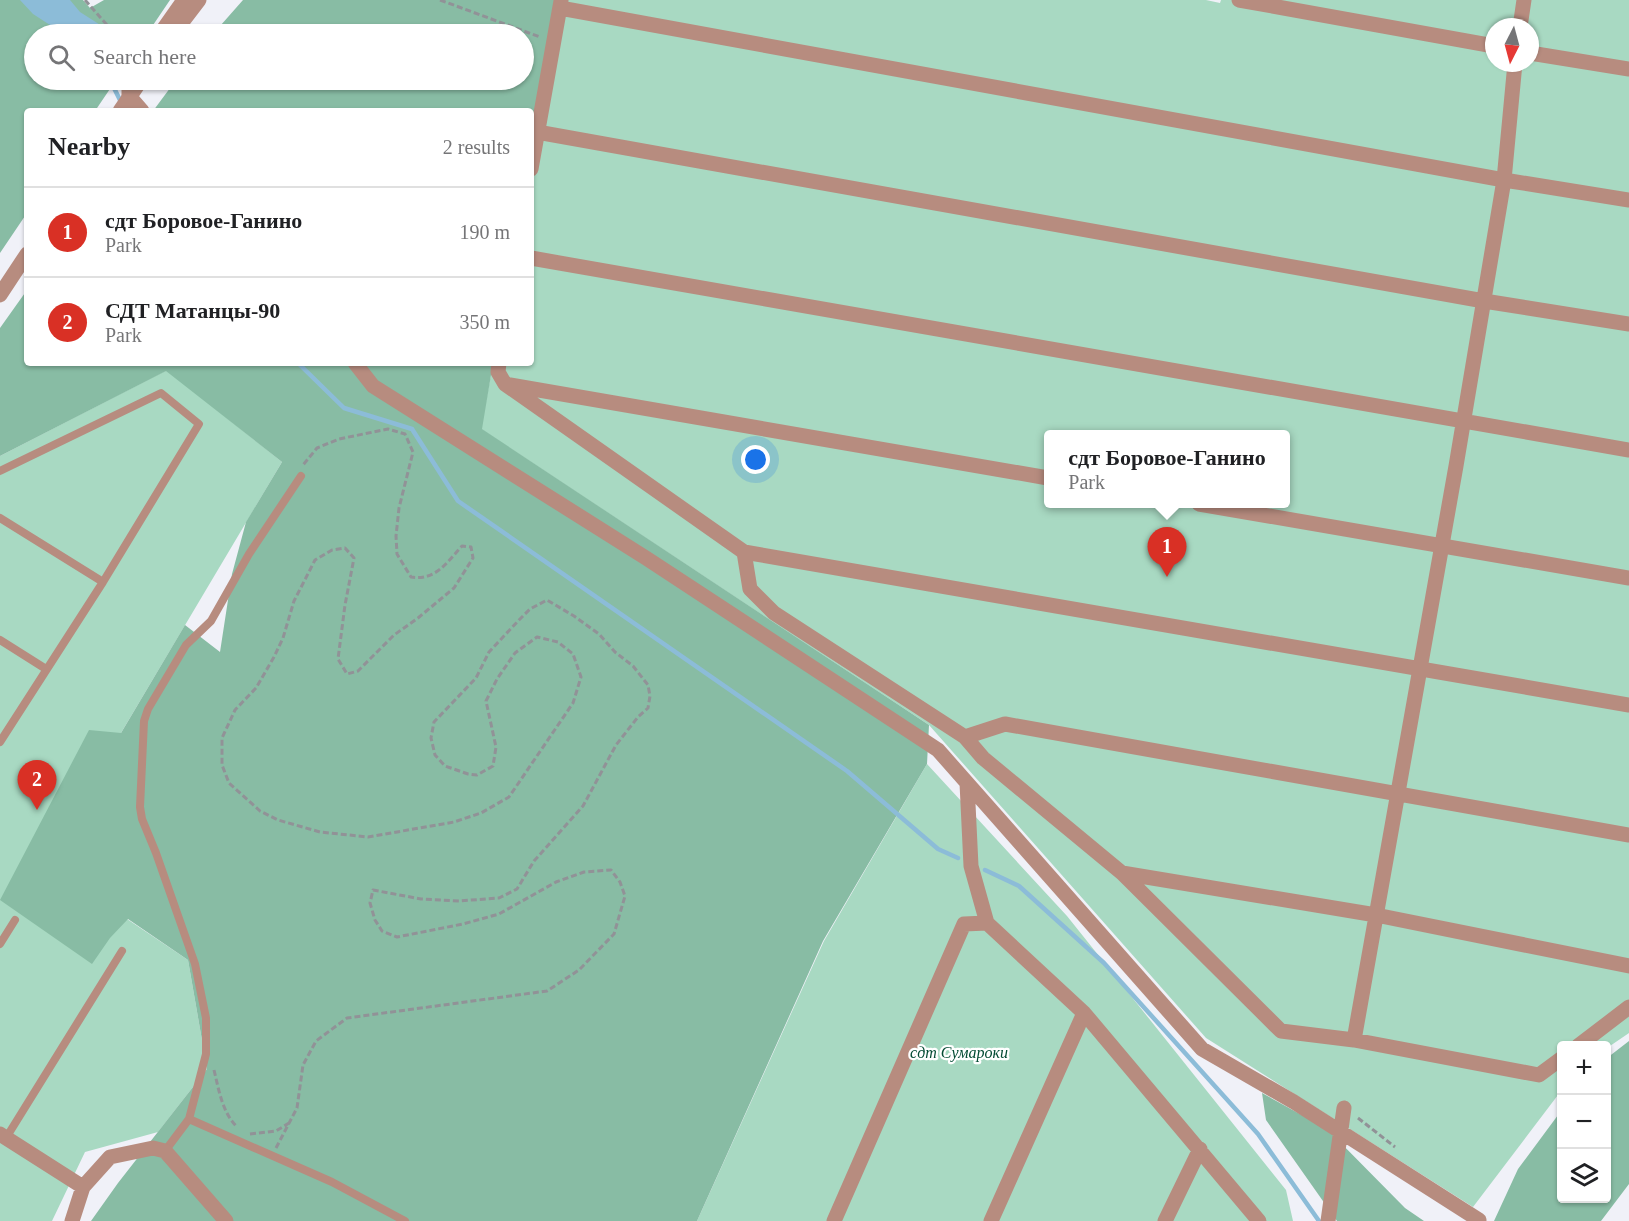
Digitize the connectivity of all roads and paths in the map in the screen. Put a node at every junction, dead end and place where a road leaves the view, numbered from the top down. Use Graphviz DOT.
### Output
graph roads {
  1 [pos="86,0"];
  2 [pos="184,0"];
  3 [pos="199,0"];
  4 [pos="440,0"];
  5 [pos="1239,0"];
  6 [pos="1524,0"];
  7 [pos="561,4"];
  8 [pos="1521,18"];
  9 [pos="106,24"];
  10 [pos="167,24"];
  11 [pos="181,24"];
  12 [pos="505,24"];
  13 [pos="534,35"];
  14 [pos="554,42"];
  15 [pos="1485,44"];
  16 [pos="1539,54"];
  17 [pos="1629,69"];
  18 [pos="1514,72"];
  19 [pos="129,90"];
  20 [pos="134,90"];
  21 [pos="122,108"];
  22 [pos="139,108"];
  23 [pos="537,132"];
  24 [pos="534,150"];
  25 [pos="1504,180"];
  26 [pos="1629,200"];
  27 [pos="24,259"];
  28 [pos="534,259"];
  29 [pos="0,295"];
  30 [pos="1484,301"];
  31 [pos="1629,324"];
  32 [pos="357,366"];
  33 [pos="499,366"];
  34 [pos="505,384"];
  35 [pos="1463,422"];
  36 [pos="1629,450"];
  37 [pos="0,471"];
  38 [pos="301,476"];
  39 [pos="1044,477"];
  40 [pos="1223,508"];
  41 [pos="0,518"];
  42 [pos="1442,545"];
  43 [pos="744,552"];
  44 [pos="1629,578"];
  45 [pos="103,582"];
  46 [pos="0,639"];
  47 [pos="1420,668"];
  48 [pos="46,669"];
  49 [pos="1629,705"];
  50 [pos="965,737"];
  51 [pos="0,742"];
  52 [pos="967,783"];
  53 [pos="1398,793"];
  54 [pos="1629,835"];
  55 [pos="1122,873"];
  56 [pos="1376,915"];
  57 [pos="15,920"];
  58 [pos="987,923"];
  59 [pos="0,945"];
  60 [pos="122,951"];
  61 [pos="1629,966"];
  62 [pos="1629,1007"];
  63 [pos="1084,1013"];
  64 [pos="1354,1040"];
  65 [pos="1585,1041"];
  66 [pos="1557,1062"];
  67 [pos="214,1069"];
  68 [pos="1344,1108"];
  69 [pos="189,1119"];
  70 [pos="291,1123"];
  71 [pos="239,1129"];
  72 [pos="1341,1132"];
  73 [pos="246,1134"];
  74 [pos="3,1136"];
  75 [pos="1200,1149"];
  76 [pos="165,1151"];
  77 [pos="273,1155"];
  78 [pos="83,1187"];
  79 [pos="72,1221"];
  80 [pos="226,1221"];
  81 [pos="405,1221"];
  82 [pos="834,1221"];
  83 [pos="991,1221"];
  84 [pos="1165,1221"];
  85 [pos="1259,1221"];
  86 [pos="1328,1221"];
  87 [pos="1479,1221"];
  1 -- 9 [label="path"];
  2 -- 10 [label="street"];
  3 -- 11 [label="street"];
  4 -- 12 [label="path"];
  5 -- 15 [label="street"];
  6 -- 8 [label="street"];
  7 -- 14 [label="street"];
  7 -- 25 [label="street"];
  13 -- 14 [label="path"];
  14 -- 23 [label="street"];
  16 -- 17 [label="street"];
  18 -- 25 [label="street"];
  19 -- 22 [label="street"];
  20 -- 21 [label="street, bridge"];
  23 -- 24 [label="street"];
  23 -- 30 [label="street"];
  25 -- 26 [label="street"];
  25 -- 30 [label="street"];
  27 -- 29 [label="street"];
  28 -- 35 [label="street"];
  30 -- 31 [label="street"];
  30 -- 35 [label="street"];
  32 -- 52 [label="street"];
  33 -- 34 [label="street"];
  34 -- 39 [label="street"];
  34 -- 43 [label="street"];
  35 -- 36 [label="street"];
  35 -- 42 [label="street"];
  37 -- 45 [label="lane"];
  38 -- 69 [label="lane"];
  38 -- 70 [label="path"];
  40 -- 42 [label="street"];
  41 -- 45 [label="lane"];
  42 -- 44 [label="street"];
  42 -- 47 [label="street"];
  43 -- 47 [label="street"];
  43 -- 50 [label="street"];
  45 -- 48 [label="lane"];
  46 -- 48 [label="lane"];
  47 -- 49 [label="street"];
  47 -- 53 [label="street"];
  48 -- 51 [label="lane"];
  50 -- 53 [label="street"];
  50 -- 55 [label="street"];
  52 -- 58 [label="street"];
  52 -- 72 [label="street"];
  53 -- 54 [label="street"];
  53 -- 56 [label="street"];
  55 -- 56 [label="street"];
  55 -- 64 [label="street"];
  56 -- 61 [label="street"];
  56 -- 64 [label="street"];
  57 -- 59 [label="lane"];
  58 -- 63 [label="street"];
  58 -- 82 [label="street"];
  60 -- 74 [label="lane"];
  62 -- 65 [label="street"];
  63 -- 75 [label="street"];
  63 -- 83 [label="street"];
  64 -- 66 [label="street"];
  67 -- 71 [label="path"];
  68 -- 72 [label="street"];
  69 -- 76 [label="lane"];
  69 -- 77 [label="lane"];
  70 -- 73 [label="path"];
  70 -- 77 [label="path"];
  72 -- 86 [label="street"];
  72 -- 87 [label="street"];
  74 -- 78 [label="street"];
  75 -- 84 [label="street"];
  75 -- 85 [label="street"];
  76 -- 78 [label="street"];
  76 -- 80 [label="street"];
  77 -- 81 [label="lane"];
  78 -- 79 [label="street"];
}
